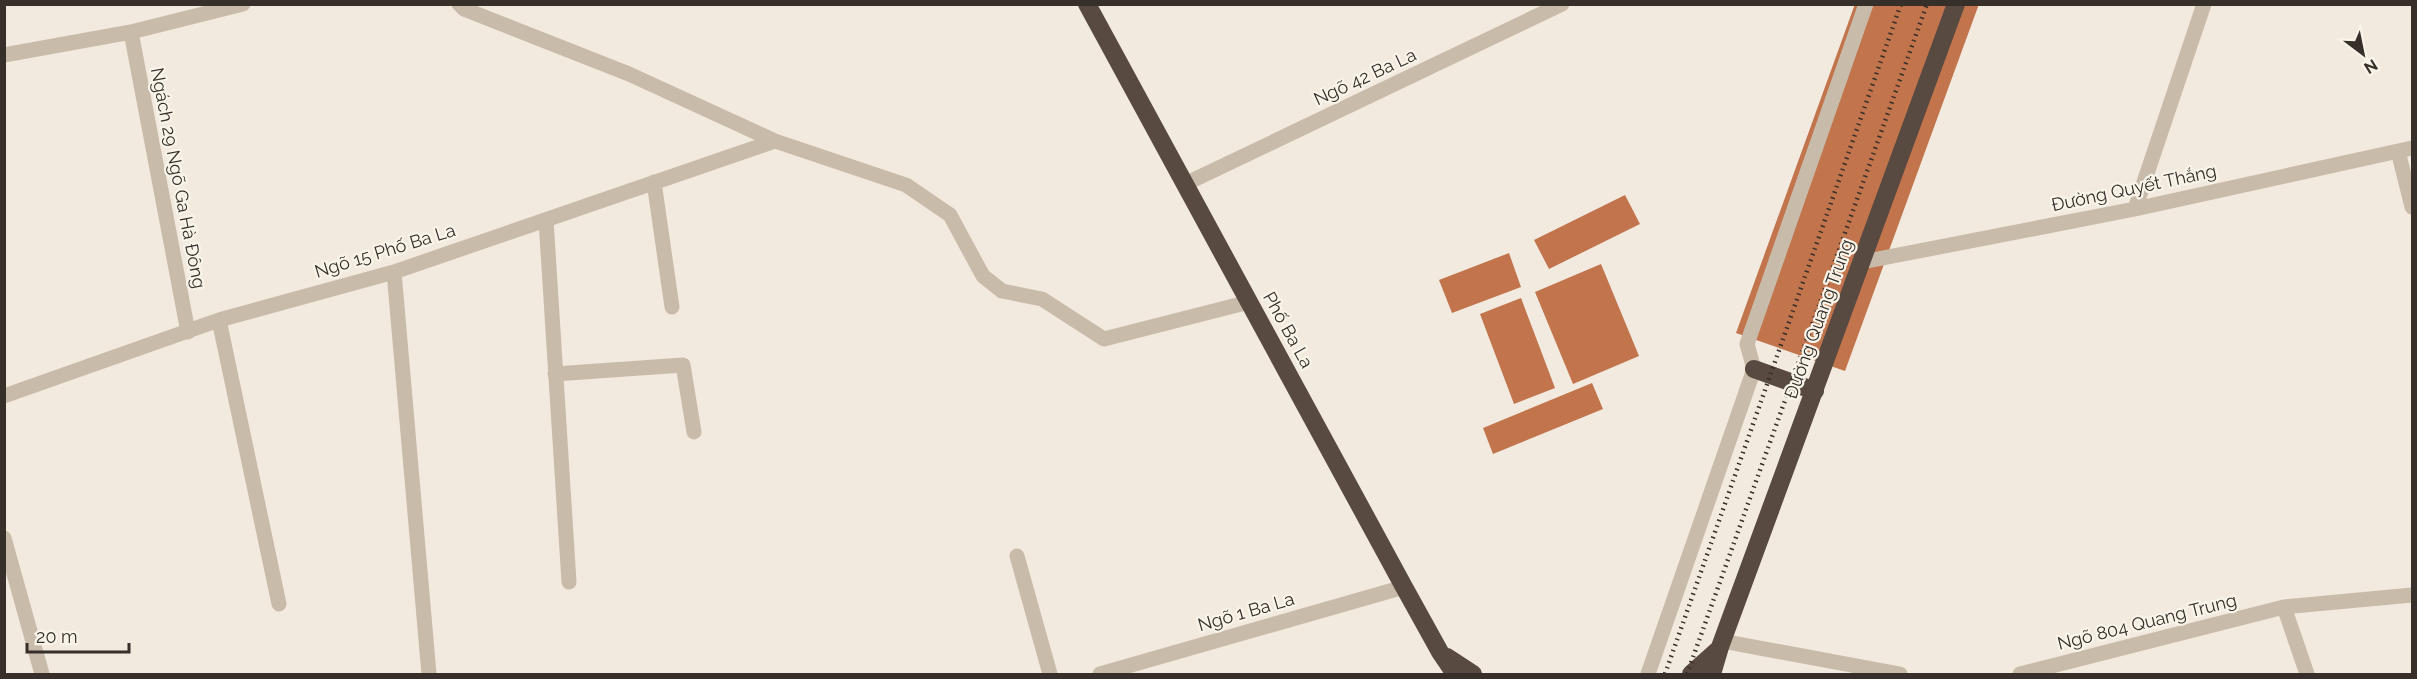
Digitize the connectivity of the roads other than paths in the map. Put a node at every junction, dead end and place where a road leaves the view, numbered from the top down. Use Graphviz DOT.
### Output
graph roads {
  1 [pos="243,4"];
  2 [pos="459,4"];
  3 [pos="1087,4"];
  4 [pos="1562,4"];
  5 [pos="1866,4"];
  6 [pos="1956,4"];
  7 [pos="2204,4"];
  8 [pos="131,32"];
  9 [pos="4,55"];
  10 [pos="775,141"];
  11 [pos="2405,150"];
  12 [pos="654,182"];
  13 [pos="1185,184"];
  14 [pos="2412,207"];
  15 [pos="2134,209"];
  16 [pos="546,219"];
  17 [pos="1862,262"];
  18 [pos="393,272"];
  19 [pos="1249,302"];
  20 [pos="672,307"];
  21 [pos="219,320"];
  22 [pos="188,332"];
  23 [pos="1754,369"];
  24 [pos="555,375"];
  25 [pos="1815,391"];
  26 [pos="4,396"];
  27 [pos="694,432"];
  28 [pos="4,538"];
  29 [pos="1017,556"];
  30 [pos="570,582"];
  31 [pos="1404,587"];
  32 [pos="2412,595"];
  33 [pos="279,604"];
  34 [pos="2284,607"];
  35 [pos="1721,644"];
  36 [pos="1440,652"];
  37 [pos="42,675"];
  38 [pos="429,675"];
  39 [pos="1050,675"];
  40 [pos="1100,675"];
  41 [pos="1449,675"];
  42 [pos="1455,675"];
  43 [pos="1473,675"];
  44 [pos="1648,675"];
  45 [pos="1691,675"];
  46 [pos="1697,675"];
  47 [pos="1712,675"];
  48 [pos="1900,675"];
  49 [pos="2020,675"];
  50 [pos="2307,675"];
  1 -- 8 [label="street"];
  2 -- 10 [label="street"];
  3 -- 13 [label="highway, Phố Ba La"];
  4 -- 13 [label="street, Ngõ 42 Ba La"];
  5 -- 23 [label="street"];
  6 -- 17 [label="highway, Đường Quang Trung"];
  7 -- 15 [label="street"];
  8 -- 9 [label="street"];
  8 -- 22 [label="street, Ngách 29 Ngõ Ga Hà Đông"];
  10 -- 12 [label="street, Ngõ 15 Phố Ba La"];
  10 -- 19 [label="street"];
  11 -- 14 [label="street"];
  11 -- 15 [label="street, Đường Quyết Thắng"];
  12 -- 16 [label="street, Ngõ 15 Phố Ba La"];
  12 -- 20 [label="street"];
  13 -- 19 [label="highway, Phố Ba La"];
  15 -- 17 [label="street, Đường Quyết Thắng"];
  16 -- 18 [label="street, Ngõ 15 Phố Ba La"];
  16 -- 24 [label="street"];
  17 -- 25 [label="highway, Đường Quang Trung"];
  18 -- 21 [label="street, Ngõ 15 Phố Ba La"];
  18 -- 38 [label="street"];
  19 -- 31 [label="highway, Phố Ba La"];
  21 -- 22 [label="street, Ngõ 15 Phố Ba La"];
  21 -- 33 [label="street"];
  22 -- 26 [label="street, Ngõ 15 Phố Ba La"];
  23 -- 25 [label="highway"];
  23 -- 44 [label="street"];
  24 -- 27 [label="street"];
  24 -- 30 [label="street"];
  25 -- 35 [label="highway, Đường Quang Trung"];
  28 -- 37 [label="street"];
  29 -- 39 [label="street"];
  31 -- 36 [label="highway, Phố Ba La"];
  31 -- 40 [label="street, Ngõ 1 Ba La"];
  32 -- 34 [label="street, Ngõ 804 Quang Trung"];
  34 -- 49 [label="street, Ngõ 804 Quang Trung"];
  34 -- 50 [label="street"];
  35 -- 45 [label="highway"];
  35 -- 46 [label="highway, Đường Quang Trung"];
  35 -- 47 [label="highway, Đường Quang Trung"];
  35 -- 48 [label="street"];
  36 -- 41 [label="highway"];
  36 -- 42 [label="highway, Phố Ba La"];
  36 -- 43 [label="highway"];
}
